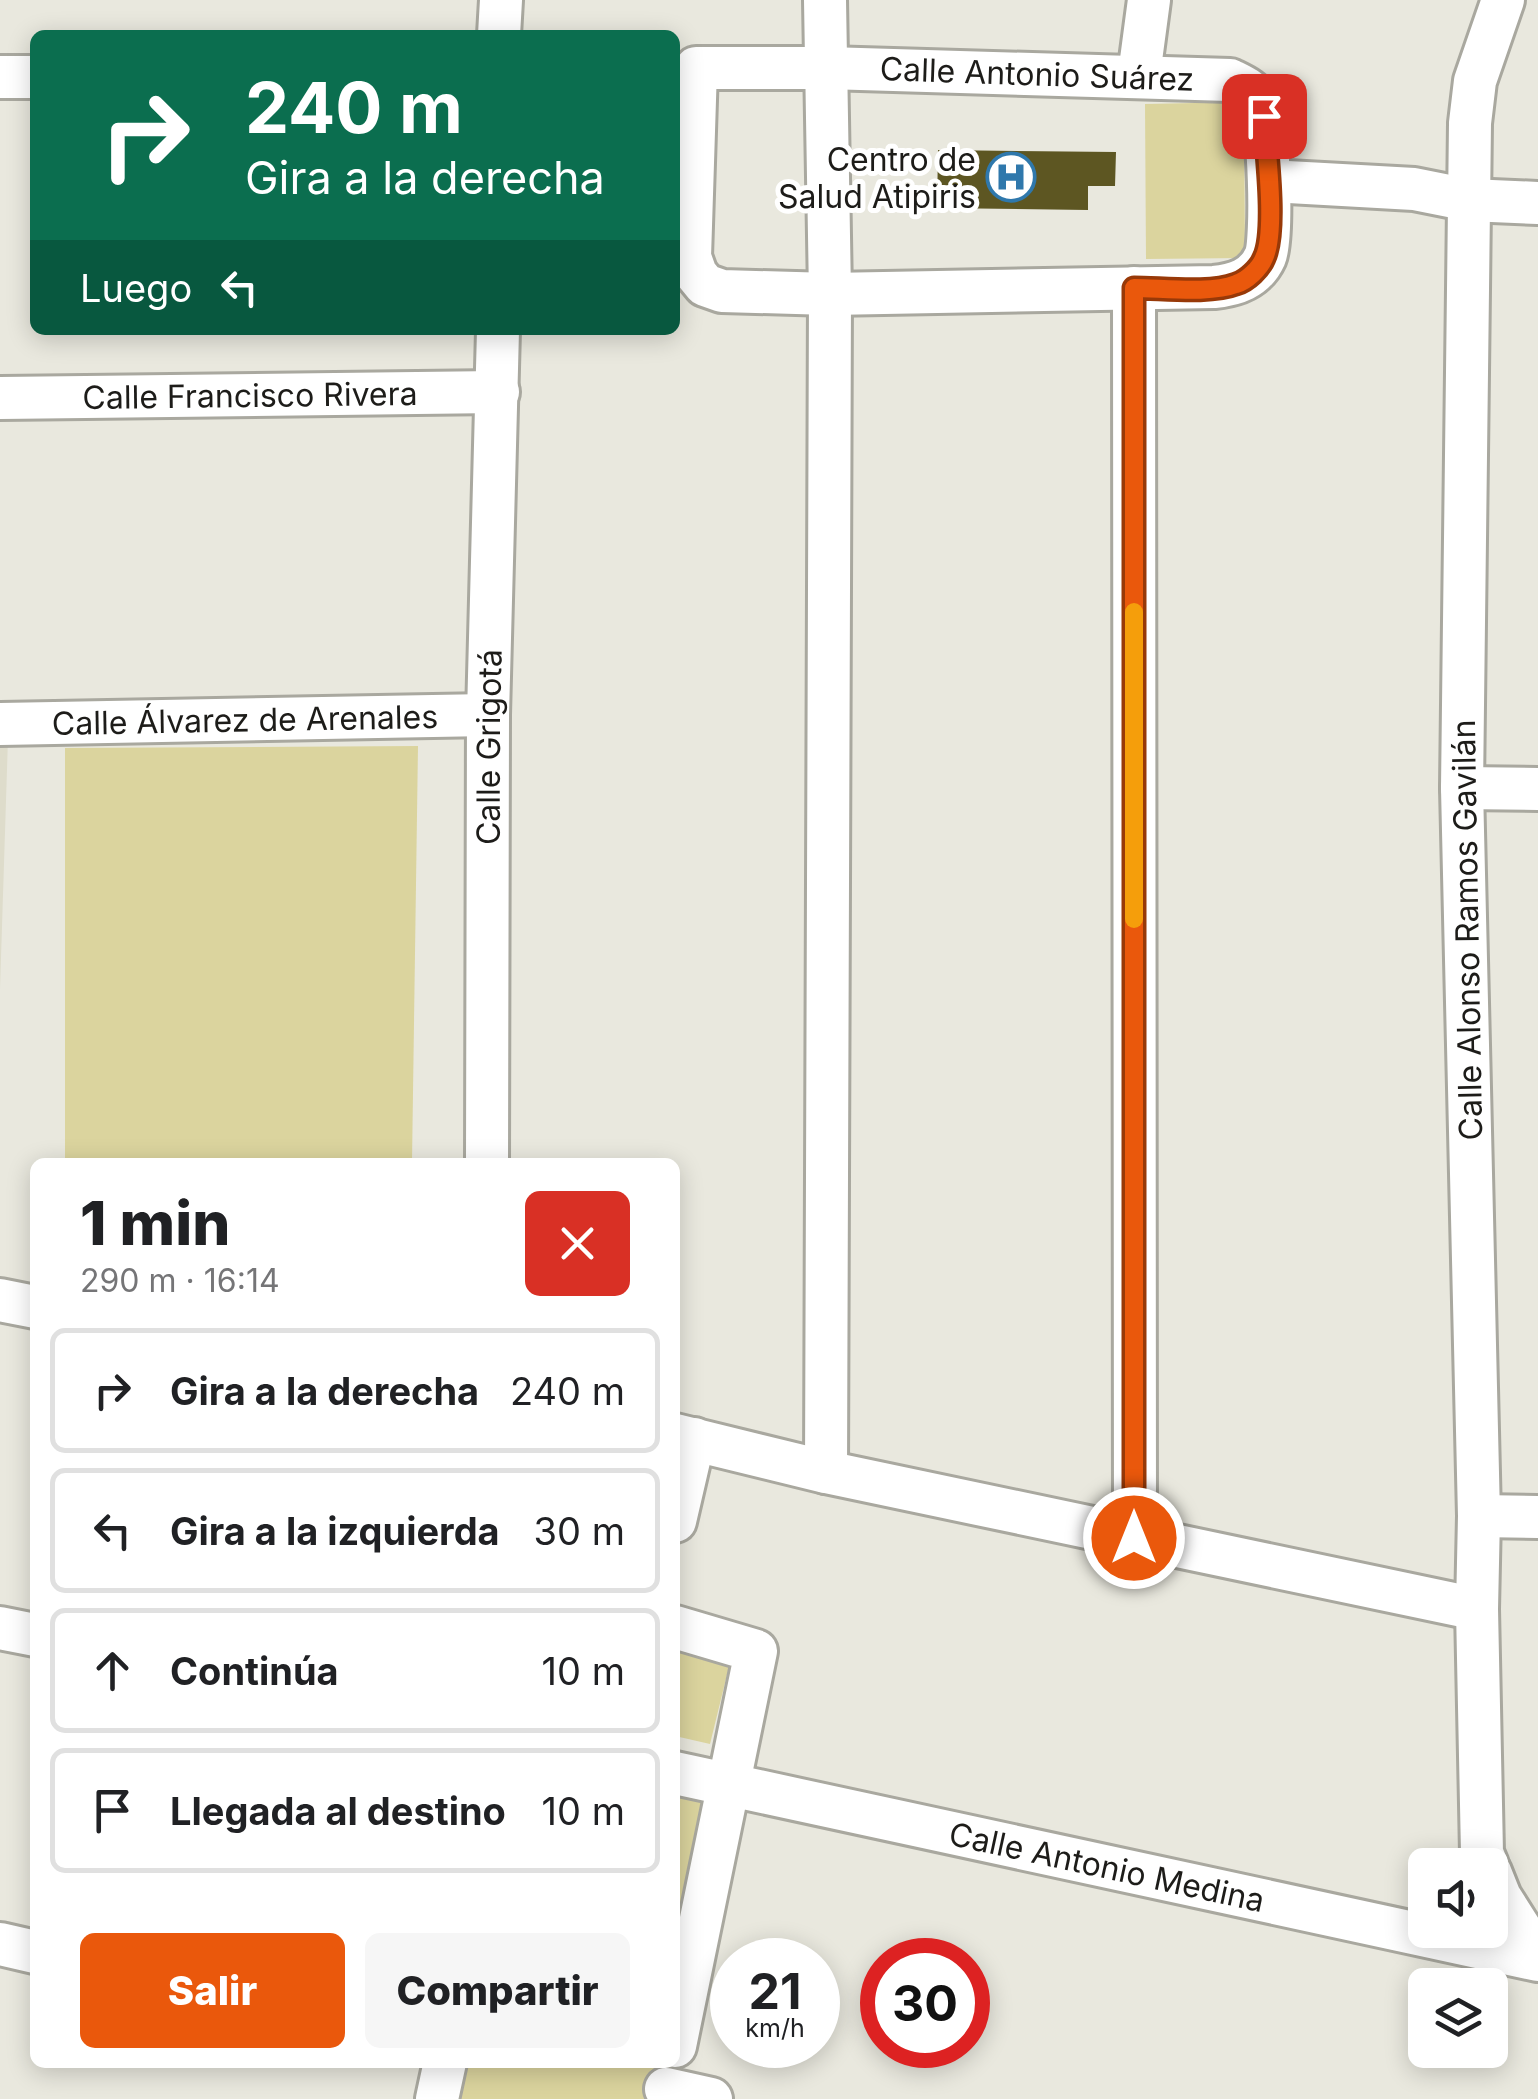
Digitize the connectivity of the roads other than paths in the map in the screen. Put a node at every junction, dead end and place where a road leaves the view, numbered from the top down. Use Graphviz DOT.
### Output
graph roads {
  1 [pos="500,0"];
  2 [pos="825,0"];
  3 [pos="1149,0"];
  4 [pos="1503,0"];
  5 [pos="500,30"];
  6 [pos="827,68"];
  7 [pos="1138,76"];
  8 [pos="0,77"];
  9 [pos="30,77"];
  10 [pos="684,180"];
  11 [pos="1269,181"];
  12 [pos="1469,200"];
  13 [pos="1538,203"];
  14 [pos="1134,288"];
  15 [pos="830,294"];
  16 [pos="498,335"];
  17 [pos="498,392"];
  18 [pos="0,398"];
  19 [pos="488,715"];
  20 [pos="0,724"];
  21 [pos="1462,788"];
  22 [pos="1538,789"];
  23 [pos="486,1158"];
  24 [pos="0,1300"];
  25 [pos="30,1306"];
  26 [pos="684,1437"];
  27 [pos="826,1472"];
  28 [pos="680,1474"];
  29 [pos="1479,1516"];
  30 [pos="1538,1518"];
  31 [pos="1134,1538"];
  32 [pos="1477,1610"];
  33 [pos="0,1628"];
  34 [pos="680,1629"];
  35 [pos="30,1634"];
  36 [pos="680,1774"];
  37 [pos="731,1784"];
  38 [pos="1482,1848"];
  39 [pos="1508,1911"];
  40 [pos="0,1944"];
  41 [pos="30,1951"];
  42 [pos="1538,1959"];
  43 [pos="680,2023"];
  44 [pos="444,2068"];
  45 [pos="667,2084"];
  46 [pos="437,2099"];
  47 [pos="711,2099"];
  1 -- 5 [label="street"];
  2 -- 6 [label="street"];
  3 -- 7 [label="street"];
  4 -- 12 [label="street, Calle Alonso Ramos Gavilán"];
  6 -- 7 [label="street, Calle Antonio Suárez"];
  6 -- 10 [label="street, Calle Antonio Suárez"];
  6 -- 15 [label="street"];
  7 -- 11 [label="street, Calle Antonio Suárez"];
  8 -- 9 [label="street"];
  10 -- 15 [label="street, Calle Antonio Suárez"];
  11 -- 12 [label="street"];
  11 -- 14 [label="street, Calle Antonio Suárez"];
  12 -- 13 [label="street"];
  12 -- 21 [label="street, Calle Alonso Ramos Gavilán"];
  14 -- 15 [label="street, Calle Antonio Suárez"];
  14 -- 31 [label="street"];
  15 -- 27 [label="street"];
  16 -- 17 [label="street, Calle Grigotá"];
  17 -- 18 [label="street, Calle Francisco Rivera"];
  17 -- 19 [label="street, Calle Grigotá"];
  19 -- 20 [label="street, Calle Álvarez de Arenales"];
  19 -- 23 [label="street, Calle Grigotá"];
  21 -- 22 [label="street"];
  21 -- 29 [label="street, Calle Alonso Ramos Gavilán"];
  24 -- 25 [label="street"];
  26 -- 27 [label="street"];
  26 -- 28 [label="street"];
  27 -- 31 [label="street"];
  29 -- 30 [label="street"];
  29 -- 32 [label="street, Calle Alonso Ramos Gavilán"];
  31 -- 32 [label="street"];
  32 -- 38 [label="street, Calle Alonso Ramos Gavilán"];
  33 -- 35 [label="street"];
  34 -- 37 [label="street"];
  36 -- 37 [label="street, Calle Antonio Medina"];
  37 -- 42 [label="street, Calle Antonio Medina"];
  37 -- 43 [label="street"];
  39 -- 42 [label="street"];
  40 -- 41 [label="street"];
  44 -- 46 [label="street"];
  45 -- 47 [label="street"];
}
